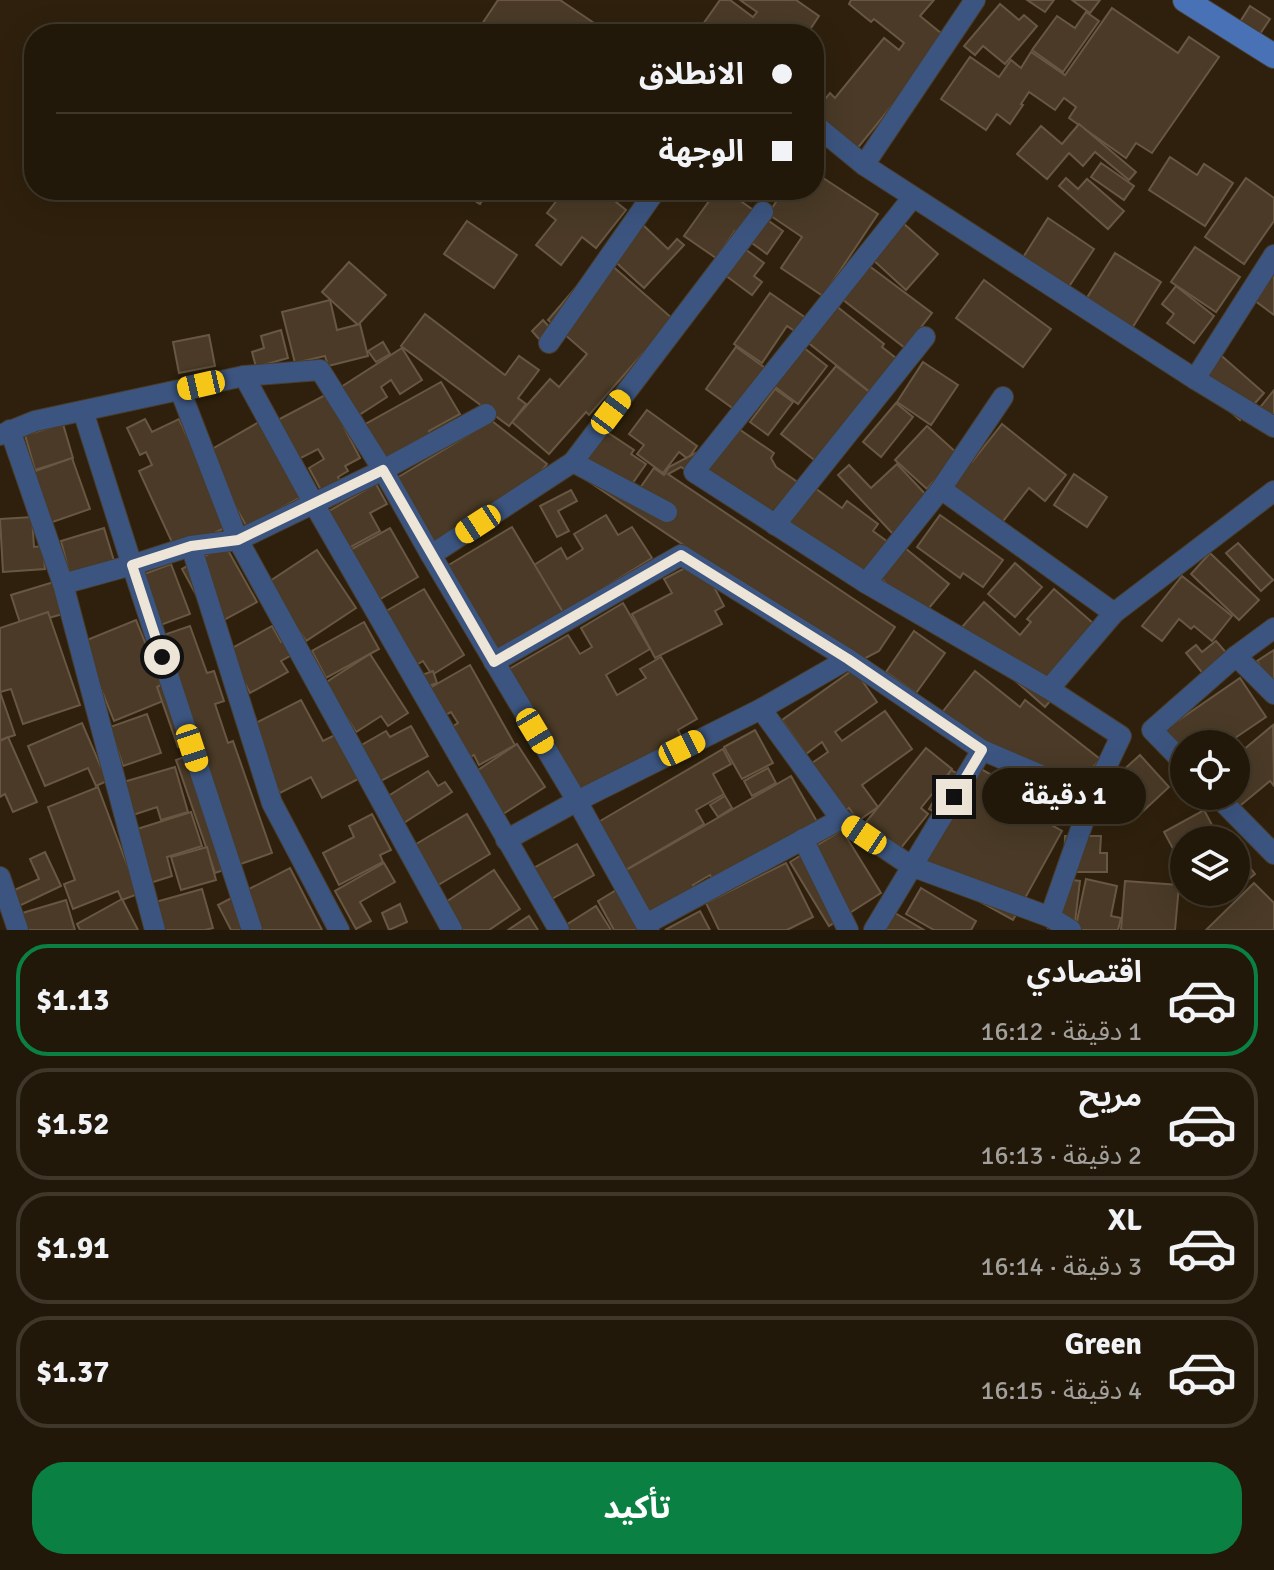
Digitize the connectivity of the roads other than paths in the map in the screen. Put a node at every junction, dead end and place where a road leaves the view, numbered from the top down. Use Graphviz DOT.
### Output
graph roads {
  1 [pos="975,0"];
  2 [pos="1185,0"];
  3 [pos="1274,56"];
  4 [pos="824,132"];
  5 [pos="864,165"];
  6 [pos="913,197"];
  7 [pos="649,200"];
  8 [pos="763,212"];
  9 [pos="1274,255"];
  10 [pos="925,337"];
  11 [pos="549,343"];
  12 [pos="244,376"];
  13 [pos="1195,379"];
  14 [pos="180,390"];
  15 [pos="1003,397"];
  16 [pos="83,411"];
  17 [pos="486,414"];
  18 [pos="1274,427"];
  19 [pos="5,433"];
  20 [pos="573,462"];
  21 [pos="383,470"];
  22 [pos="941,489"];
  23 [pos="1273,494"];
  24 [pos="314,504"];
  25 [pos="667,512"];
  26 [pos="775,525"];
  27 [pos="238,540"];
  28 [pos="191,546"];
  29 [pos="431,555"];
  30 [pos="132,565"];
  31 [pos="866,583"];
  32 [pos="63,584"];
  33 [pos="1114,613"];
  34 [pos="1274,628"];
  35 [pos="1236,656"];
  36 [pos="848,659"];
  37 [pos="494,662"];
  38 [pos="1049,689"];
  39 [pos="1274,694"];
  40 [pos="761,709"];
  41 [pos="1152,730"];
  42 [pos="1121,736"];
  43 [pos="1170,749"];
  44 [pos="982,750"];
  45 [pos="1092,797"];
  46 [pos="577,801"];
  47 [pos="1231,810"];
  48 [pos="841,819"];
  49 [pos="803,839"];
  50 [pos="506,840"];
  51 [pos="1274,854"];
  52 [pos="911,866"];
  53 [pos="0,877"];
  54 [pos="1050,917"];
  55 [pos="648,927"];
  56 [pos="18,930"];
  57 [pos="155,930"];
  58 [pos="252,930"];
  59 [pos="339,930"];
  60 [pos="452,930"];
  61 [pos="559,930"];
  62 [pos="848,930"];
  63 [pos="874,930"];
  64 [pos="1071,930"];
  1 -- 5 [label="street"];
  2 -- 3 [label="street"];
  4 -- 5 [label="street"];
  5 -- 6 [label="street"];
  6 -- 13 [label="street"];
  6 -- 26 [label="street"];
  7 -- 11 [label="street"];
  8 -- 20 [label="street"];
  9 -- 13 [label="street"];
  10 -- 26 [label="street"];
  12 -- 14 [label="street"];
  12 -- 21 [label="street"];
  12 -- 24 [label="street"];
  13 -- 18 [label="street"];
  14 -- 16 [label="street"];
  14 -- 27 [label="street"];
  15 -- 22 [label="street"];
  16 -- 19 [label="street"];
  16 -- 30 [label="street"];
  17 -- 21 [label="street"];
  19 -- 32 [label="street"];
  20 -- 25 [label="street"];
  20 -- 29 [label="street"];
  21 -- 24 [label="street"];
  21 -- 29 [label="street"];
  22 -- 31 [label="street"];
  22 -- 33 [label="street"];
  23 -- 33 [label="street"];
  24 -- 27 [label="street"];
  24 -- 50 [label="street"];
  26 -- 31 [label="street"];
  27 -- 28 [label="street"];
  27 -- 60 [label="street"];
  28 -- 30 [label="street"];
  28 -- 59 [label="street"];
  29 -- 37 [label="street"];
  30 -- 32 [label="street"];
  30 -- 58 [label="street"];
  31 -- 38 [label="street"];
  32 -- 57 [label="street"];
  33 -- 38 [label="street"];
  34 -- 35 [label="street"];
  35 -- 39 [label="street"];
  35 -- 41 [label="street"];
  36 -- 37 [label="street"];
  36 -- 40 [label="street"];
  36 -- 44 [label="street"];
  37 -- 46 [label="street"];
  38 -- 42 [label="street"];
  40 -- 46 [label="street"];
  40 -- 48 [label="street"];
  41 -- 42 [label="street"];
  41 -- 43 [label="street"];
  42 -- 45 [label="street"];
  44 -- 45 [label="street"];
  44 -- 52 [label="street"];
  45 -- 54 [label="street"];
  46 -- 50 [label="street"];
  46 -- 55 [label="street"];
  47 -- 51 [label="street"];
  48 -- 49 [label="street"];
  48 -- 52 [label="street"];
  49 -- 55 [label="street"];
  49 -- 62 [label="street"];
  50 -- 61 [label="street"];
  52 -- 54 [label="street"];
  52 -- 63 [label="street"];
  53 -- 56 [label="street"];
  54 -- 64 [label="street"];
}
